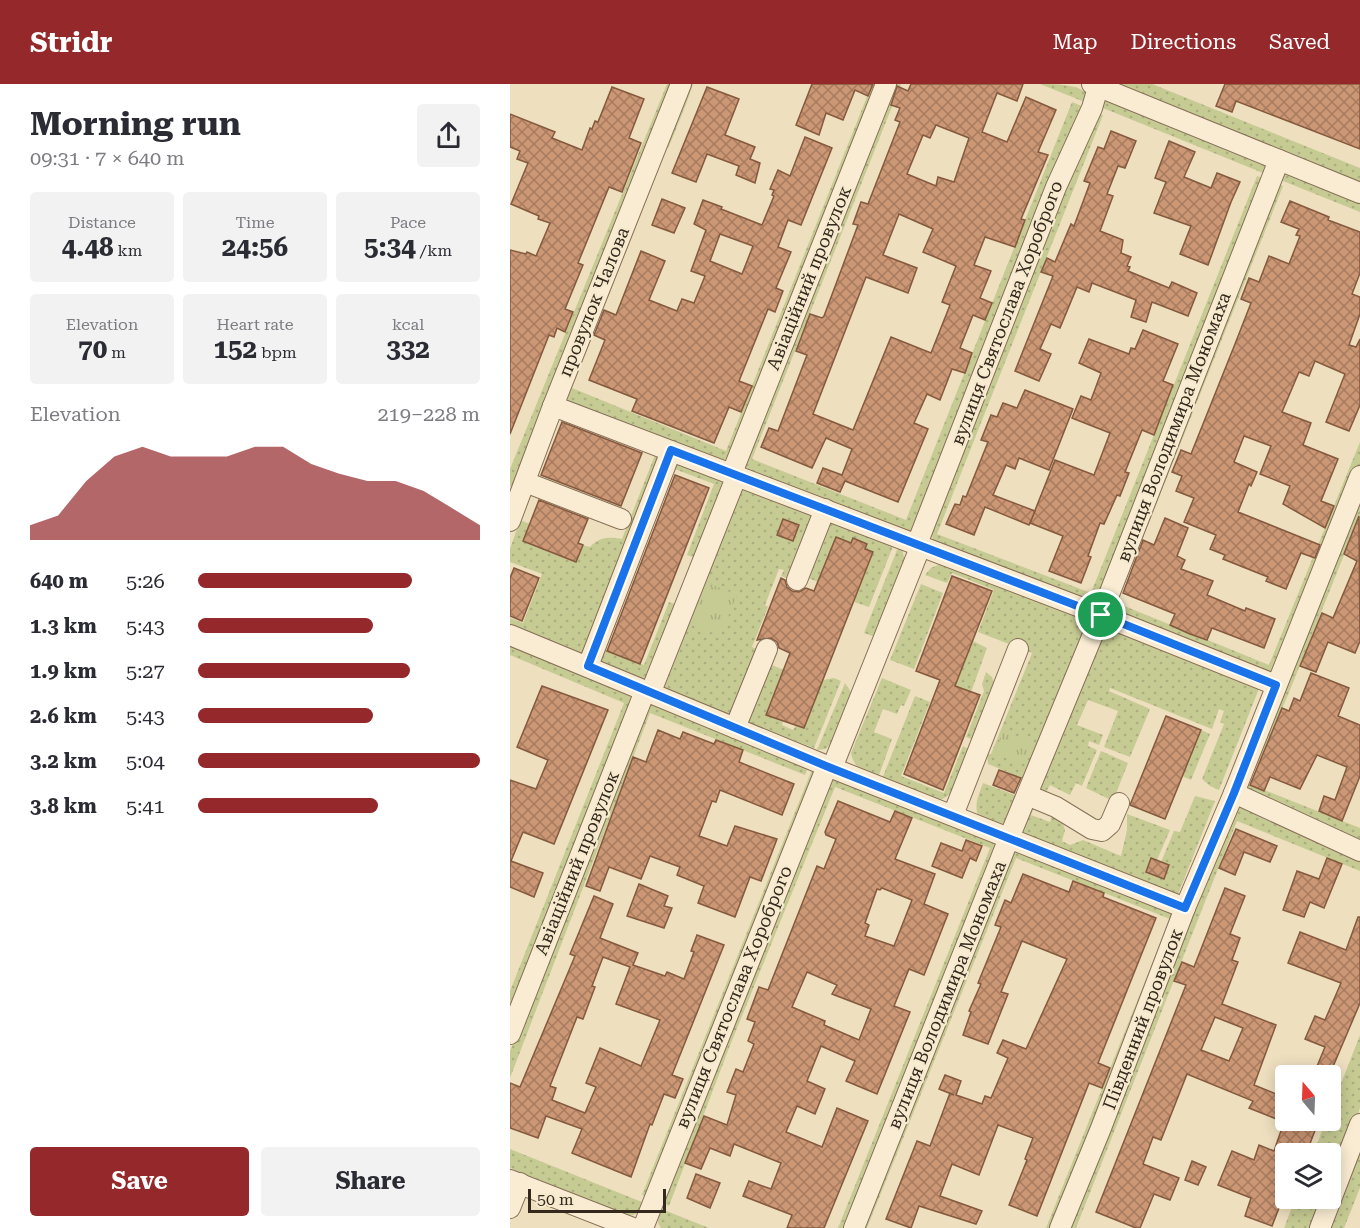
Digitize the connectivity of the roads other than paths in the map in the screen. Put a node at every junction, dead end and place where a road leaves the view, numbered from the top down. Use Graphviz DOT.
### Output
graph roads {
  1 [pos="681,84"];
  2 [pos="886,84"];
  3 [pos="1096,85"];
  4 [pos="1279,160"];
  5 [pos="1360,193"];
  6 [pos="553,406"];
  7 [pos="671,450"];
  8 [pos="734,474"];
  9 [pos="1360,476"];
  10 [pos="525,482"];
  11 [pos="825,509"];
  12 [pos="511,514"];
  13 [pos="621,519"];
  14 [pos="919,545"];
  15 [pos="797,580"];
  16 [pos="1101,615"];
  17 [pos="510,635"];
  18 [pos="767,649"];
  19 [pos="1018,649"];
  20 [pos="588,666"];
  21 [pos="1276,685"];
  22 [pos="648,692"];
  23 [pos="735,728"];
  24 [pos="829,767"];
  25 [pos="1234,793"];
  26 [pos="1027,795"];
  27 [pos="1119,802"];
  28 [pos="952,815"];
  29 [pos="1009,838"];
  30 [pos="1360,850"];
  31 [pos="1185,908"];
  32 [pos="510,1034"];
  33 [pos="1360,1124"];
  34 [pos="515,1181"];
  35 [pos="510,1208"];
  36 [pos="633,1228"];
  37 [pos="643,1228"];
  38 [pos="854,1228"];
  39 [pos="1060,1228"];
  40 [pos="1320,1228"];
  1 -- 6 [label="street, провулок Чалова"];
  2 -- 8 [label="street, Авіаційний провулок"];
  3 -- 4 [label="street"];
  3 -- 14 [label="street, вулиця Святослава Хороброго"];
  4 -- 5 [label="street"];
  4 -- 16 [label="street, вулиця Володимира Мономаха"];
  6 -- 7 [label="street"];
  6 -- 10 [label="street, провулок Чалова"];
  7 -- 8 [label="street"];
  7 -- 20 [label="street"];
  8 -- 11 [label="street"];
  8 -- 22 [label="street, Авіаційний провулок"];
  9 -- 21 [label="street, Південний провулок"];
  10 -- 12 [label="street, провулок Чалова"];
  10 -- 13 [label="street"];
  11 -- 14 [label="street"];
  11 -- 15 [label="street"];
  14 -- 16 [label="street"];
  14 -- 24 [label="street, вулиця Святослава Хороброго"];
  16 -- 21 [label="street"];
  16 -- 26 [label="street, вулиця Володимира Мономаха"];
  17 -- 20 [label="street"];
  18 -- 23 [label="street"];
  19 -- 28 [label="street"];
  20 -- 22 [label="street"];
  21 -- 25 [label="street, Південний провулок"];
  22 -- 23 [label="street"];
  22 -- 32 [label="street, Авіаційний провулок"];
  23 -- 24 [label="street"];
  24 -- 28 [label="street"];
  24 -- 37 [label="street, вулиця Святослава Хороброго"];
  25 -- 30 [label="street"];
  25 -- 31 [label="street, Південний провулок"];
  26 -- 27 [label="street"];
  26 -- 29 [label="street, вулиця Володимира Мономаха"];
  28 -- 29 [label="street"];
  29 -- 31 [label="street"];
  29 -- 38 [label="street, вулиця Володимира Мономаха"];
  31 -- 39 [label="street, Південний провулок"];
  33 -- 40 [label="street"];
  34 -- 35 [label="street"];
  34 -- 36 [label="street"];
}
